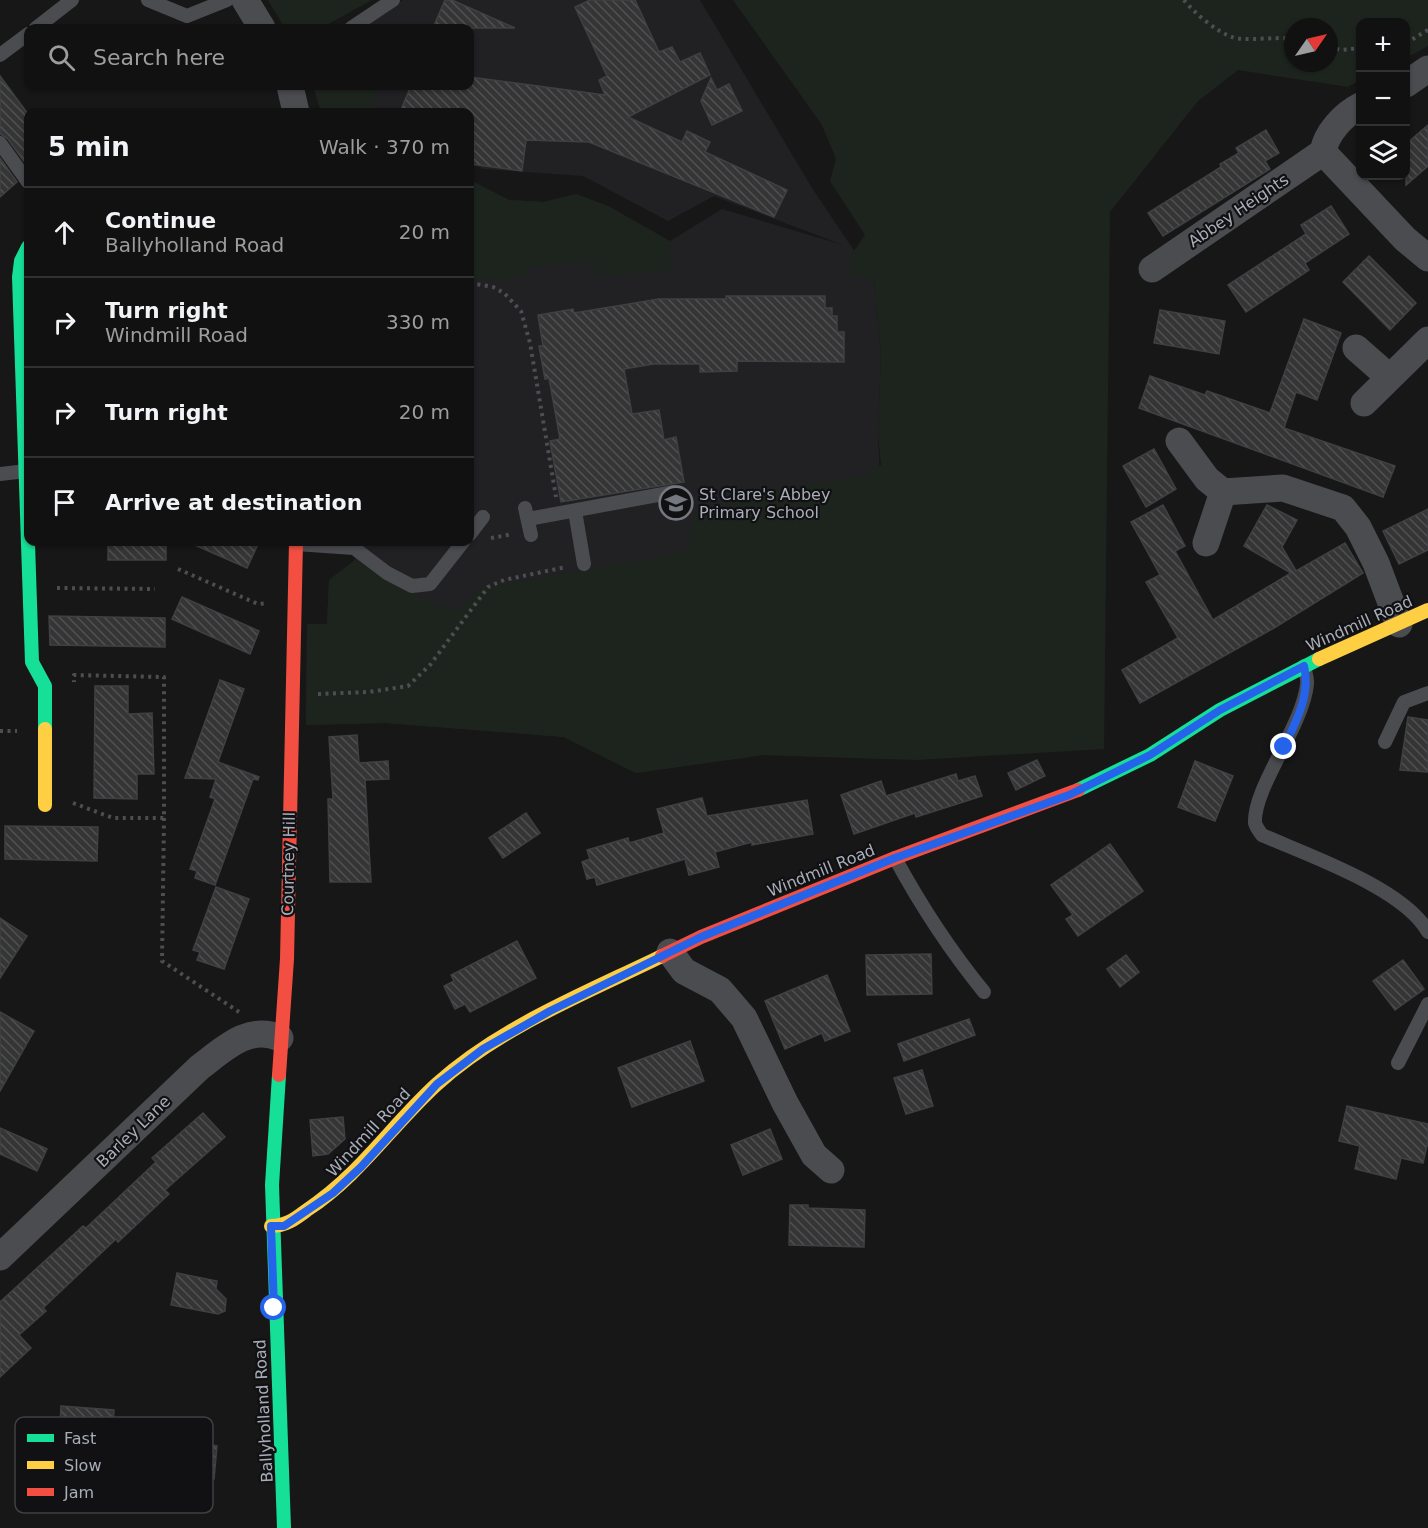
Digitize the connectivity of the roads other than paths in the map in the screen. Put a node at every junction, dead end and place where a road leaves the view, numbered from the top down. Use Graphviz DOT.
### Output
graph roads {
  1 [pos="72,0"];
  2 [pos="148,0"];
  3 [pos="227,0"];
  4 [pos="245,0"];
  5 [pos="393,0"];
  6 [pos="41,24"];
  7 [pos="260,24"];
  8 [pos="357,24"];
  9 [pos="24,37"];
  10 [pos="0,55"];
  11 [pos="1428,69"];
  12 [pos="1410,81"];
  13 [pos="291,90"];
  14 [pos="295,108"];
  15 [pos="1356,108"];
  16 [pos="0,143"];
  17 [pos="1323,152"];
  18 [pos="24,176"];
  19 [pos="24,255"];
  20 [pos="1428,258"];
  21 [pos="1152,269"];
  22 [pos="1428,340"];
  23 [pos="1356,348"];
  24 [pos="1389,377"];
  25 [pos="1364,403"];
  26 [pos="24,416"];
  27 [pos="1179,441"];
  28 [pos="24,471"];
  29 [pos="0,474"];
  30 [pos="674,492"];
  31 [pos="1223,492"];
  32 [pos="575,511"];
  33 [pos="483,517"];
  34 [pos="474,529"];
  35 [pos="526,534"];
  36 [pos="1206,543"];
  37 [pos="28,546"];
  38 [pos="296,546"];
  39 [pos="331,546"];
  40 [pos="461,546"];
  41 [pos="578,565"];
  42 [pos="1428,610"];
  43 [pos="1399,624"];
  44 [pos="1304,666"];
  45 [pos="1428,693"];
  46 [pos="1385,742"];
  47 [pos="45,805"];
  48 [pos="895,858"];
  49 [pos="1428,932"];
  50 [pos="670,952"];
  51 [pos="984,992"];
  52 [pos="1428,1004"];
  53 [pos="280,1038"];
  54 [pos="1398,1063"];
  55 [pos="831,1170"];
  56 [pos="272,1185"];
  57 [pos="271,1226"];
  58 [pos="4,1248"];
  59 [pos="284,1528"];
  1 -- 6 [label="lane"];
  2 -- 3 [label="lane"];
  4 -- 7 [label="street"];
  5 -- 8 [label="lane"];
  9 -- 10 [label="lane"];
  11 -- 12 [label="street"];
  13 -- 14 [label="street"];
  15 -- 17 [label="street, Abbey Heights"];
  16 -- 18 [label="lane"];
  17 -- 20 [label="street"];
  17 -- 21 [label="street, Abbey Heights"];
  19 -- 26 [label="street"];
  22 -- 24 [label="street"];
  23 -- 24 [label="street"];
  24 -- 25 [label="street"];
  27 -- 31 [label="street"];
  28 -- 29 [label="lane"];
  30 -- 32 [label="lane"];
  31 -- 36 [label="street"];
  31 -- 43 [label="street"];
  32 -- 35 [label="lane"];
  32 -- 41 [label="lane"];
  33 -- 34 [label="lane"];
  37 -- 47 [label="street"];
  38 -- 53 [label="street, Courtney Hill"];
  39 -- 40 [label="lane"];
  42 -- 43 [label="street, Windmill Road"];
  43 -- 44 [label="street, Windmill Road"];
  44 -- 48 [label="street, Windmill Road"];
  44 -- 49 [label="lane"];
  45 -- 46 [label="lane"];
  48 -- 50 [label="street, Windmill Road"];
  48 -- 51 [label="lane"];
  50 -- 55 [label="street"];
  50 -- 57 [label="street, Windmill Road"];
  52 -- 54 [label="lane"];
  53 -- 56 [label="street, Courtney Hill"];
  53 -- 58 [label="street, Barley Lane"];
  56 -- 57 [label="street, Ballyholland Road"];
  57 -- 59 [label="street, Ballyholland Road"];
}
